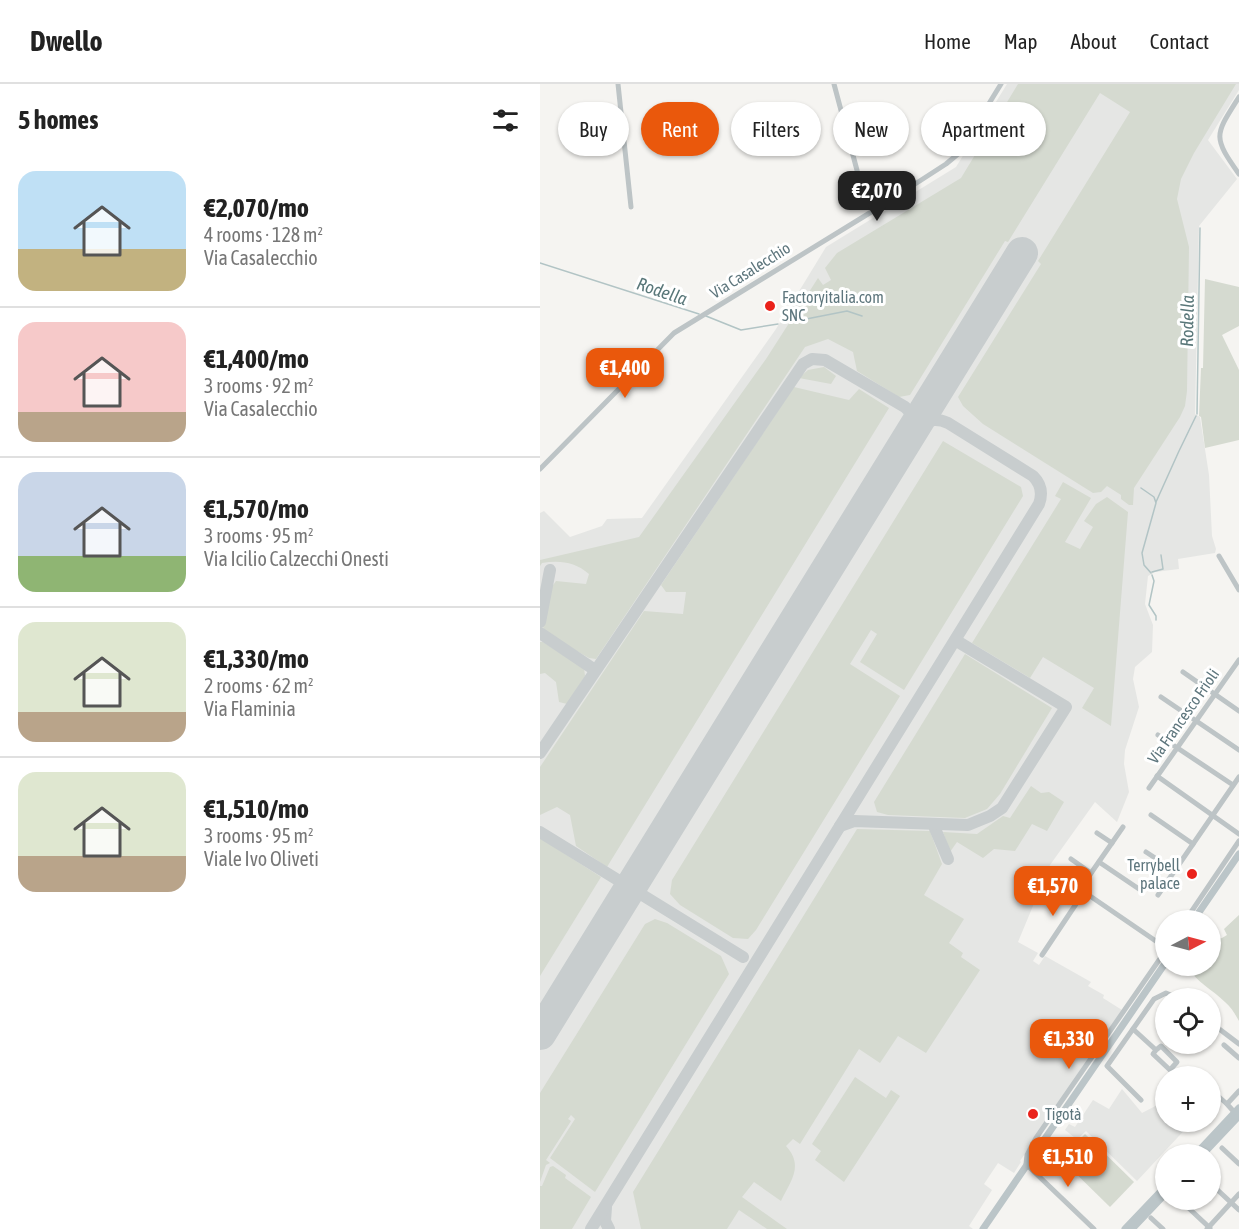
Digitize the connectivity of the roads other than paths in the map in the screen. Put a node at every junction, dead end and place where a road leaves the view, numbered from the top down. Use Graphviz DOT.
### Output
graph roads {
  1 [pos="618,84"];
  2 [pos="834,84"];
  3 [pos="1001,84"];
  4 [pos="1239,97"];
  5 [pos="1237,102"];
  6 [pos="1239,174"];
  7 [pos="881,206"];
  8 [pos="631,207"];
  9 [pos="540,469"];
  10 [pos="1219,556"];
  11 [pos="1239,590"];
  12 [pos="1239,660"];
  13 [pos="1237,669"];
  14 [pos="1183,672"];
  15 [pos="1215,694"];
  16 [pos="1161,697"];
  17 [pos="1239,711"];
  18 [pos="1196,721"];
  19 [pos="1158,735"];
  20 [pos="1177,748"];
  21 [pos="1239,750"];
  22 [pos="1157,776"];
  23 [pos="1239,777"];
  24 [pos="1233,785"];
  25 [pos="1149,788"];
  26 [pos="1151,815"];
  27 [pos="1213,815"];
  28 [pos="1124,827"];
  29 [pos="1097,833"];
  30 [pos="1239,834"];
  31 [pos="1239,841"];
  32 [pos="1112,843"];
  33 [pos="1193,844"];
  34 [pos="1146,852"];
  35 [pos="1239,854"];
  36 [pos="1071,859"];
  37 [pos="1099,862"];
  38 [pos="1175,871"];
  39 [pos="1055,872"];
  40 [pos="1091,873"];
  41 [pos="1139,889"];
  42 [pos="1082,891"];
  43 [pos="1158,895"];
  44 [pos="1192,910"];
  45 [pos="1201,910"];
  46 [pos="1155,941"];
  47 [pos="1042,955"];
  48 [pos="1155,965"];
  49 [pos="1156,976"];
  50 [pos="1155,998"];
  51 [pos="1124,1018"];
  52 [pos="1133,1029"];
  53 [pos="1221,1030"];
  54 [pos="1239,1044"];
  55 [pos="1224,1045"];
  56 [pos="1155,1049"];
  57 [pos="1156,1050"];
  58 [pos="1239,1058"];
  59 [pos="1239,1090"];
  60 [pos="1221,1099"];
  61 [pos="1141,1100"];
  62 [pos="1227,1104"];
  63 [pos="1238,1112"];
  64 [pos="1206,1144"];
  65 [pos="1211,1144"];
  66 [pos="1222,1148"];
  67 [pos="1026,1164"];
  68 [pos="1239,1164"];
  69 [pos="1221,1193"];
  70 [pos="1239,1194"];
  71 [pos="1155,1198"];
  72 [pos="1231,1203"];
  73 [pos="1155,1205"];
  74 [pos="1190,1210"];
  75 [pos="1239,1210"];
  76 [pos="1151,1218"];
  77 [pos="984,1228"];
  78 [pos="1209,1228"];
  79 [pos="1094,1229"];
  80 [pos="1125,1229"];
  81 [pos="1132,1229"];
  82 [pos="1163,1229"];
  1 -- 8 [label="street"];
  2 -- 7 [label="street"];
  3 -- 7 [label="street, Via Casalecchio"];
  4 -- 5 [label="street"];
  5 -- 6 [label="street"];
  7 -- 9 [label="street, Via Casalecchio"];
  10 -- 11 [label="street"];
  12 -- 13 [label="street, Via Francesco Frioli"];
  13 -- 15 [label="street, Via Francesco Frioli"];
  14 -- 15 [label="street"];
  15 -- 17 [label="street"];
  15 -- 18 [label="street, Via Francesco Frioli"];
  16 -- 18 [label="street"];
  18 -- 20 [label="street, Via Francesco Frioli"];
  18 -- 21 [label="street"];
  19 -- 20 [label="street"];
  20 -- 22 [label="street, Via Francesco Frioli"];
  20 -- 24 [label="street"];
  22 -- 25 [label="street, Via Francesco Frioli"];
  22 -- 27 [label="street"];
  23 -- 24 [label="street"];
  24 -- 27 [label="street"];
  26 -- 33 [label="street"];
  27 -- 30 [label="street"];
  27 -- 33 [label="street"];
  28 -- 32 [label="street"];
  29 -- 32 [label="street"];
  31 -- 44 [label="street"];
  32 -- 37 [label="street"];
  33 -- 38 [label="street"];
  34 -- 38 [label="street"];
  35 -- 45 [label="main road"];
  36 -- 40 [label="street"];
  37 -- 40 [label="street"];
  37 -- 41 [label="street"];
  38 -- 43 [label="street"];
  39 -- 42 [label="street"];
  40 -- 42 [label="street"];
  42 -- 46 [label="street"];
  42 -- 47 [label="street"];
  48 -- 51 [label="street"];
  49 -- 51 [label="main road"];
  50 -- 52 [label="street"];
  51 -- 67 [label="main road"];
  51 -- 67 [label="street"];
  52 -- 56 [label="street"];
  52 -- 61 [label="street"];
  53 -- 54 [label="street"];
  55 -- 58 [label="street"];
  57 -- 57 [label="street"];
  59 -- 62 [label="street"];
  60 -- 62 [label="street"];
  62 -- 63 [label="street"];
  63 -- 64 [label="main road"];
  63 -- 65 [label="main road"];
  66 -- 68 [label="street"];
  67 -- 77 [label="main road"];
  67 -- 79 [label="street"];
  69 -- 72 [label="street"];
  70 -- 72 [label="street"];
  71 -- 80 [label="main road"];
  72 -- 75 [label="street"];
  72 -- 78 [label="street"];
  73 -- 81 [label="main road"];
  74 -- 78 [label="street"];
  76 -- 82 [label="street"];
}
